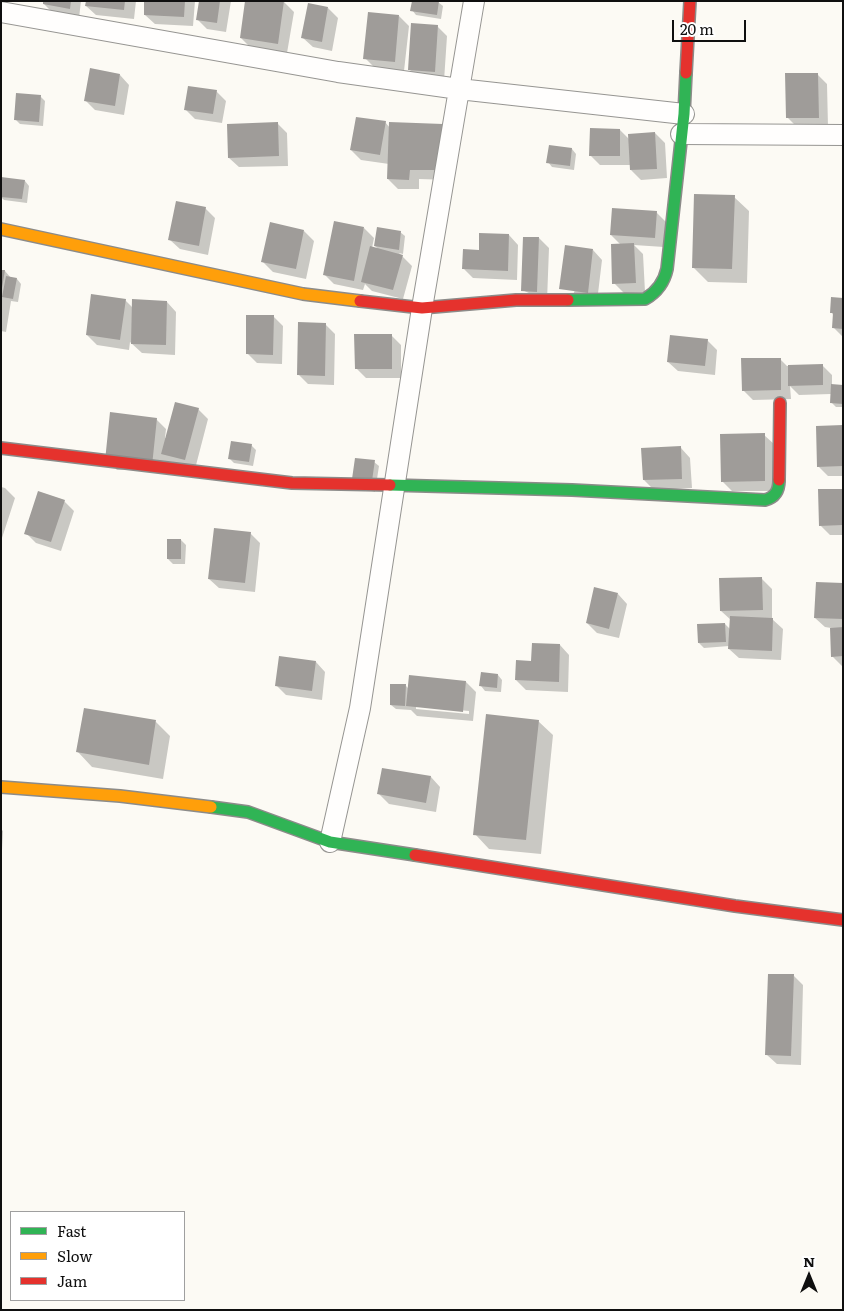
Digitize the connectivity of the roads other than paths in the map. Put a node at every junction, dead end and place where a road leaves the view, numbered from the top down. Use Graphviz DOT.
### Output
graph roads {
  1 [pos="474,1"];
  2 [pos="690,1"];
  3 [pos="1,12"];
  4 [pos="459,89"];
  5 [pos="684,114"];
  6 [pos="681,134"];
  7 [pos="843,135"];
  8 [pos="1,229"];
  9 [pos="422,308"];
  10 [pos="780,403"];
  11 [pos="1,448"];
  12 [pos="395,484"];
  13 [pos="1,787"];
  14 [pos="330,842"];
  15 [pos="843,920"];
  1 -- 4 [label="street"];
  2 -- 5 [label="street"];
  3 -- 4 [label="street"];
  4 -- 5 [label="street"];
  4 -- 9 [label="street"];
  5 -- 6 [label="street"];
  6 -- 7 [label="street"];
  6 -- 9 [label="street"];
  8 -- 9 [label="street"];
  9 -- 12 [label="street"];
  10 -- 12 [label="street"];
  11 -- 12 [label="street"];
  12 -- 14 [label="street"];
  13 -- 14 [label="street"];
  14 -- 15 [label="street"];
}
